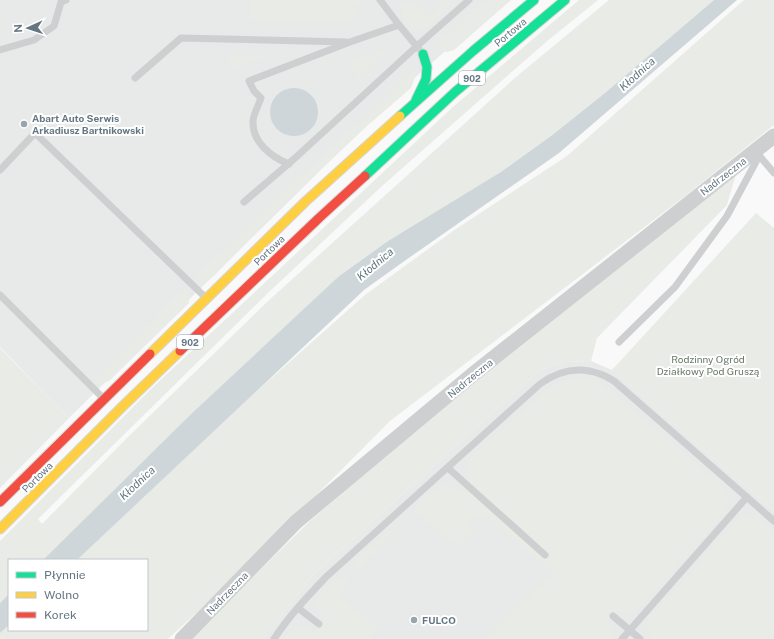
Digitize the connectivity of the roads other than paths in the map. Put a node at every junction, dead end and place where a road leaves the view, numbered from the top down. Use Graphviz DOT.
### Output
graph roads {
  1 [pos="66,0"];
  2 [pos="380,0"];
  3 [pos="469,0"];
  4 [pos="534,0"];
  5 [pos="565,0"];
  6 [pos="399,25"];
  7 [pos="350,42"];
  8 [pos="417,46"];
  9 [pos="0,50"];
  10 [pos="473,52"];
  11 [pos="423,54"];
  12 [pos="434,60"];
  13 [pos="446,63"];
  14 [pos="135,78"];
  15 [pos="412,106"];
  16 [pos="774,136"];
  17 [pos="757,153"];
  18 [pos="289,164"];
  19 [pos="0,170"];
  20 [pos="774,173"];
  21 [pos="244,202"];
  22 [pos="0,296"];
  23 [pos="206,299"];
  24 [pos="619,342"];
  25 [pos="104,399"];
  26 [pos="448,468"];
  27 [pos="747,498"];
  28 [pos="0,502"];
  29 [pos="774,521"];
  30 [pos="0,529"];
  31 [pos="545,555"];
  32 [pos="298,608"];
  33 [pos="613,616"];
  34 [pos="319,624"];
  35 [pos="630,630"];
  36 [pos="182,639"];
  37 [pos="274,639"];
  38 [pos="622,639"];
  39 [pos="640,639"];
  1 -- 9 [label="lane"];
  2 -- 6 [label="lane"];
  3 -- 8 [label="lane"];
  4 -- 10 [label="main road, Portowa / 902"];
  5 -- 30 [label="main road, Portowa / 902"];
  6 -- 7 [label="lane"];
  6 -- 8 [label="lane"];
  7 -- 14 [label="lane"];
  7 -- 18 [label="lane"];
  8 -- 11 [label="lane"];
  8 -- 18 [label="lane"];
  10 -- 13 [label="main road"];
  10 -- 15 [label="main road, Portowa / 902"];
  11 -- 12 [label="main road"];
  11 -- 15 [label="main road"];
  15 -- 23 [label="main road, Portowa / 902"];
  16 -- 17 [label="street, Nadrzeczna"];
  17 -- 20 [label="lane"];
  17 -- 24 [label="lane"];
  17 -- 36 [label="street, Nadrzeczna"];
  18 -- 21 [label="lane"];
  19 -- 23 [label="lane"];
  22 -- 25 [label="lane"];
  23 -- 25 [label="main road, Portowa / 902"];
  25 -- 28 [label="main road, Portowa / 902"];
  26 -- 27 [label="lane"];
  26 -- 31 [label="lane"];
  26 -- 32 [label="lane"];
  27 -- 29 [label="lane"];
  27 -- 35 [label="lane"];
  32 -- 34 [label="lane"];
  32 -- 37 [label="lane"];
  33 -- 35 [label="lane"];
  35 -- 38 [label="lane"];
  35 -- 39 [label="lane"];
}
